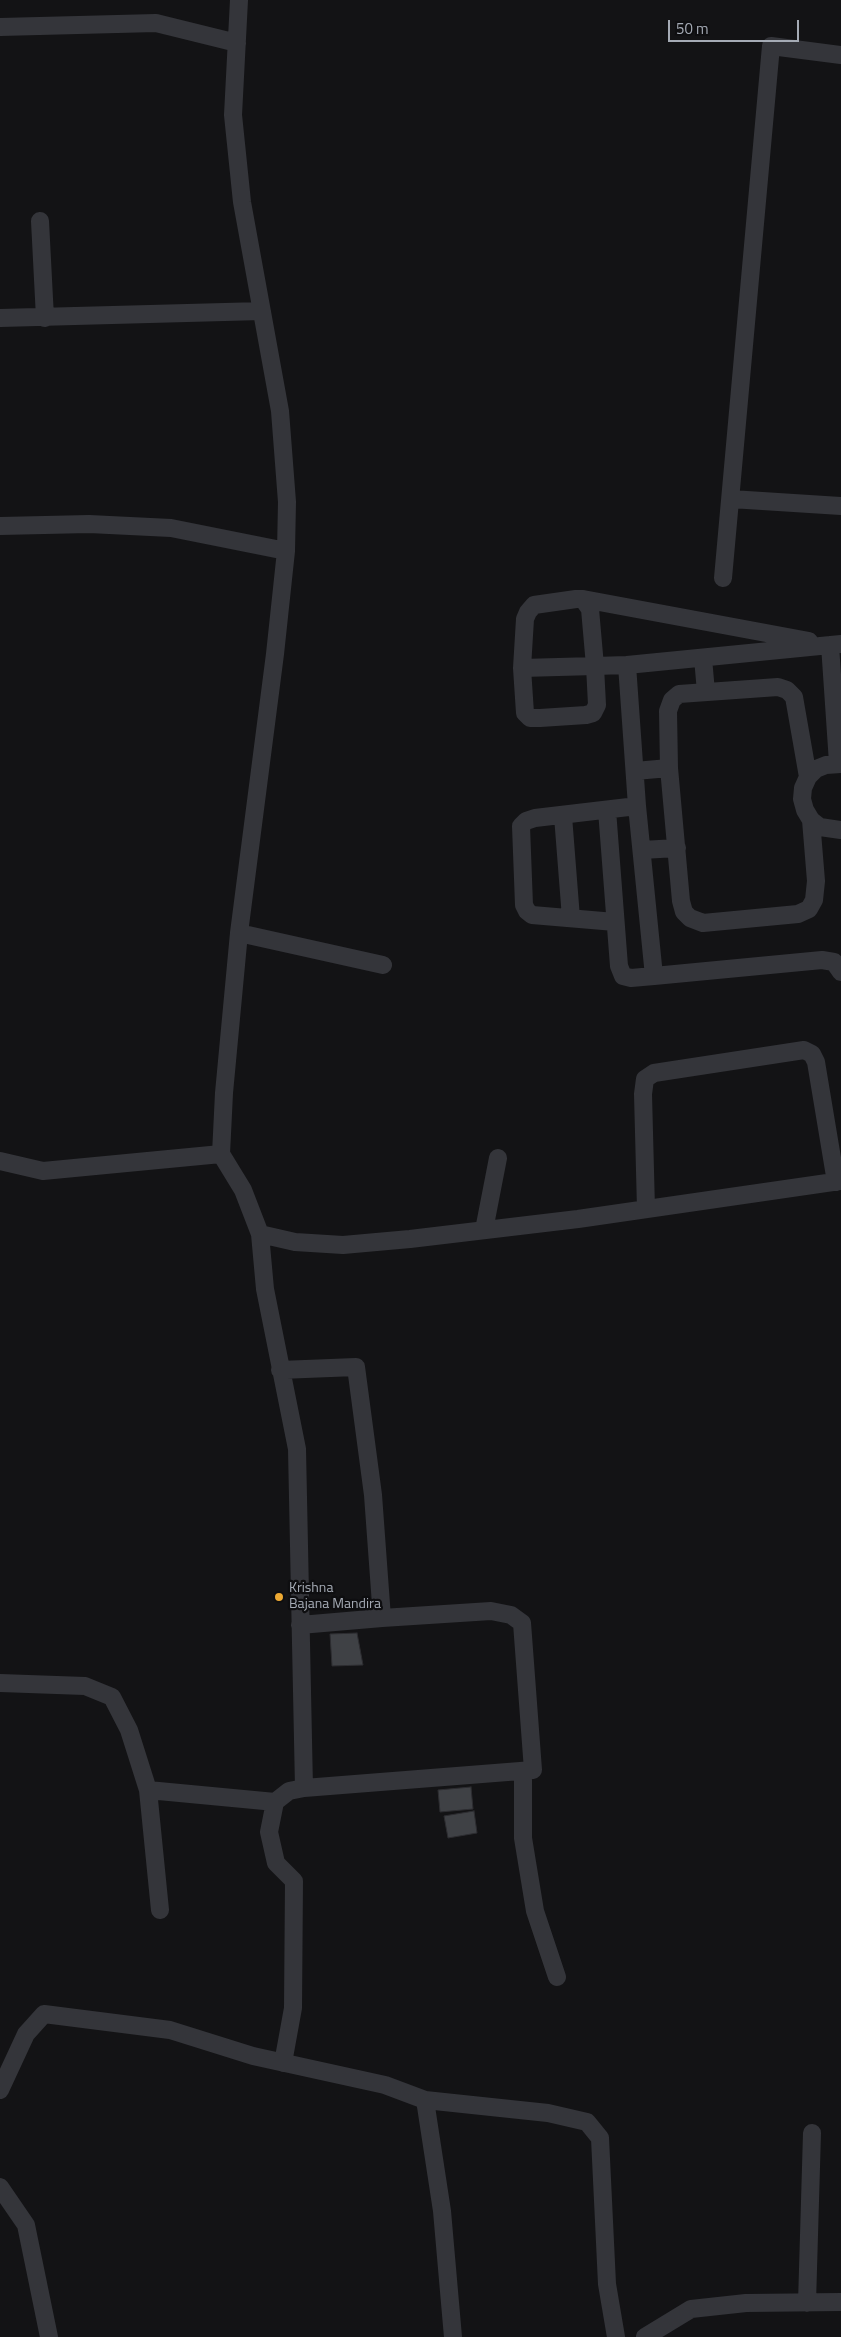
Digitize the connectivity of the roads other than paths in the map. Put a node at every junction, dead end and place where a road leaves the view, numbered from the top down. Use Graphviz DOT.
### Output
graph roads {
  1 [pos="240,0"];
  2 [pos="0,27"];
  3 [pos="237,43"];
  4 [pos="841,55"];
  5 [pos="40,221"];
  6 [pos="262,311"];
  7 [pos="0,318"];
  8 [pos="45,318"];
  9 [pos="731,499"];
  10 [pos="841,506"];
  11 [pos="0,526"];
  12 [pos="286,551"];
  13 [pos="723,578"];
  14 [pos="583,599"];
  15 [pos="835,645"];
  16 [pos="702,658"];
  17 [pos="627,665"];
  18 [pos="595,666"];
  19 [pos="522,668"];
  20 [pos="706,692"];
  21 [pos="839,764"];
  22 [pos="669,768"];
  23 [pos="635,771"];
  24 [pos="808,778"];
  25 [pos="638,806"];
  26 [pos="607,810"];
  27 [pos="563,816"];
  28 [pos="811,820"];
  29 [pos="841,830"];
  30 [pos="677,848"];
  31 [pos="642,850"];
  32 [pos="571,918"];
  33 [pos="615,922"];
  34 [pos="238,933"];
  35 [pos="839,964"];
  36 [pos="383,965"];
  37 [pos="654,976"];
  38 [pos="221,1154"];
  39 [pos="498,1158"];
  40 [pos="0,1162"];
  41 [pos="839,1181"];
  42 [pos="646,1209"];
  43 [pos="484,1230"];
  44 [pos="260,1234"];
  45 [pos="280,1370"];
  46 [pos="382,1618"];
  47 [pos="300,1624"];
  48 [pos="0,1683"];
  49 [pos="523,1771"];
  50 [pos="304,1788"];
  51 [pos="148,1790"];
  52 [pos="275,1802"];
  53 [pos="160,1910"];
  54 [pos="557,1978"];
  55 [pos="283,2064"];
  56 [pos="0,2090"];
  57 [pos="425,2100"];
  58 [pos="812,2133"];
  59 [pos="0,2187"];
  60 [pos="841,2302"];
  61 [pos="807,2303"];
  62 [pos="49,2337"];
  63 [pos="454,2337"];
  64 [pos="616,2337"];
  65 [pos="645,2337"];
  1 -- 3 [label="street"];
  2 -- 3 [label="street"];
  3 -- 6 [label="street"];
  4 -- 9 [label="street"];
  5 -- 8 [label="street"];
  6 -- 8 [label="street"];
  6 -- 12 [label="street"];
  7 -- 8 [label="street"];
  9 -- 10 [label="street"];
  9 -- 13 [label="street"];
  11 -- 12 [label="street"];
  12 -- 34 [label="street"];
  14 -- 15 [label="street"];
  14 -- 18 [label="street"];
  14 -- 19 [label="street"];
  15 -- 16 [label="street"];
  15 -- 21 [label="street"];
  16 -- 17 [label="street"];
  16 -- 20 [label="street"];
  17 -- 18 [label="street"];
  17 -- 23 [label="street"];
  18 -- 19 [label="street"];
  18 -- 19 [label="street"];
  20 -- 22 [label="street"];
  20 -- 24 [label="street"];
  21 -- 24 [label="street"];
  22 -- 23 [label="street"];
  22 -- 30 [label="street"];
  23 -- 25 [label="street"];
  24 -- 28 [label="street"];
  25 -- 26 [label="street"];
  25 -- 31 [label="street"];
  26 -- 27 [label="street"];
  26 -- 33 [label="street"];
  27 -- 32 [label="street"];
  27 -- 32 [label="street"];
  28 -- 29 [label="street"];
  28 -- 30 [label="street"];
  30 -- 31 [label="street"];
  31 -- 37 [label="street"];
  32 -- 33 [label="street"];
  33 -- 37 [label="street"];
  34 -- 36 [label="street"];
  34 -- 38 [label="street"];
  35 -- 37 [label="street"];
  38 -- 40 [label="street"];
  38 -- 44 [label="street"];
  39 -- 43 [label="street"];
  41 -- 42 [label="street"];
  41 -- 42 [label="street"];
  42 -- 43 [label="street"];
  43 -- 44 [label="street"];
  44 -- 45 [label="street"];
  45 -- 46 [label="street"];
  45 -- 47 [label="street"];
  46 -- 47 [label="street"];
  46 -- 49 [label="street"];
  47 -- 50 [label="street"];
  48 -- 51 [label="street"];
  49 -- 50 [label="street"];
  49 -- 54 [label="street"];
  50 -- 52 [label="street"];
  51 -- 52 [label="street"];
  51 -- 53 [label="street"];
  52 -- 55 [label="street"];
  55 -- 56 [label="street"];
  55 -- 57 [label="street"];
  57 -- 63 [label="street"];
  57 -- 64 [label="street"];
  58 -- 61 [label="street"];
  59 -- 62 [label="street"];
  60 -- 61 [label="street"];
  61 -- 65 [label="street"];
}
